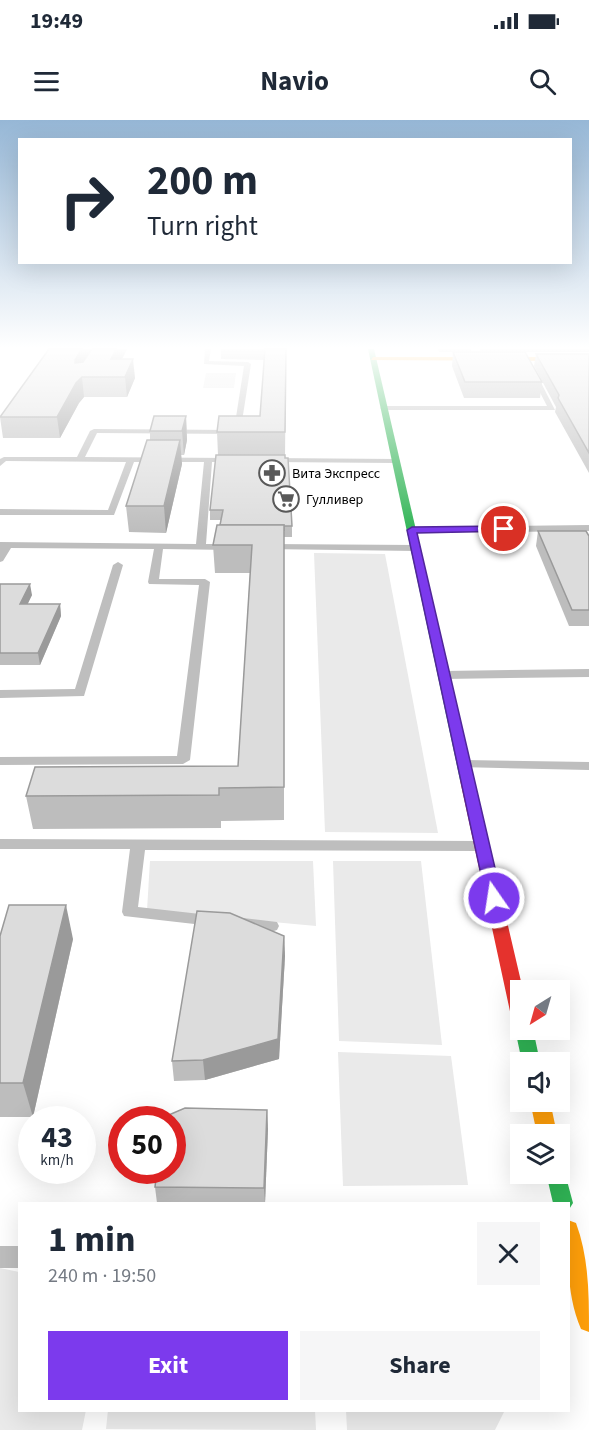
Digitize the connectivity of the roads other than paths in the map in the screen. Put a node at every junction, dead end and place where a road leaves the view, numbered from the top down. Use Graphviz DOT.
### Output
graph roads {
  1 [pos="241,410"];
  2 [pos="384,410"];
  3 [pos="80,459"];
  4 [pos="131,460"];
  5 [pos="208,460"];
  6 [pos="243,460"];
  7 [pos="267,460"];
  8 [pos="396,461"];
  9 [pos="0,464"];
  10 [pos="0,512"];
  11 [pos="589,528"];
  12 [pos="412,530"];
  13 [pos="4,544"];
  14 [pos="159,546"];
  15 [pos="201,546"];
  16 [pos="247,547"];
  17 [pos="258,547"];
  18 [pos="416,548"];
  19 [pos="0,559"];
  20 [pos="118,565"];
  21 [pos="589,673"];
  22 [pos="444,675"];
  23 [pos="0,694"];
  24 [pos="0,761"];
  25 [pos="464,764"];
  26 [pos="589,766"];
  27 [pos="0,844"];
  28 [pos="138,844"];
  29 [pos="482,846"];
  30 [pos="271,926"];
  31 [pos="512,980"];
  32 [pos="558,1184"];
  33 [pos="562,1202"];
  34 [pos="570,1236"];
  35 [pos="577,1255"];
  36 [pos="0,1257"];
  37 [pos="18,1257"];
  38 [pos="589,1322"];
  1 -- 3 [label="lane"];
  2 -- 8 [label="main road"];
  3 -- 4 [label="lane"];
  3 -- 9 [label="lane"];
  4 -- 5 [label="lane"];
  4 -- 10 [label="lane"];
  5 -- 6 [label="lane"];
  5 -- 15 [label="lane"];
  7 -- 8 [label="lane"];
  8 -- 12 [label="main road"];
  11 -- 12 [label="lane"];
  12 -- 18 [label="main road"];
  13 -- 14 [label="lane"];
  13 -- 19 [label="lane"];
  14 -- 15 [label="lane"];
  14 -- 24 [label="lane"];
  15 -- 16 [label="lane"];
  17 -- 18 [label="lane"];
  18 -- 22 [label="main road"];
  20 -- 23 [label="lane"];
  21 -- 22 [label="lane"];
  22 -- 25 [label="main road"];
  25 -- 26 [label="lane"];
  25 -- 29 [label="main road"];
  27 -- 28 [label="lane"];
  28 -- 29 [label="lane"];
  28 -- 30 [label="lane"];
  29 -- 31 [label="main road"];
  32 -- 33 [label="main road"];
  34 -- 35 [label="main road"];
  35 -- 38 [label="main road"];
  36 -- 37 [label="lane"];
}
